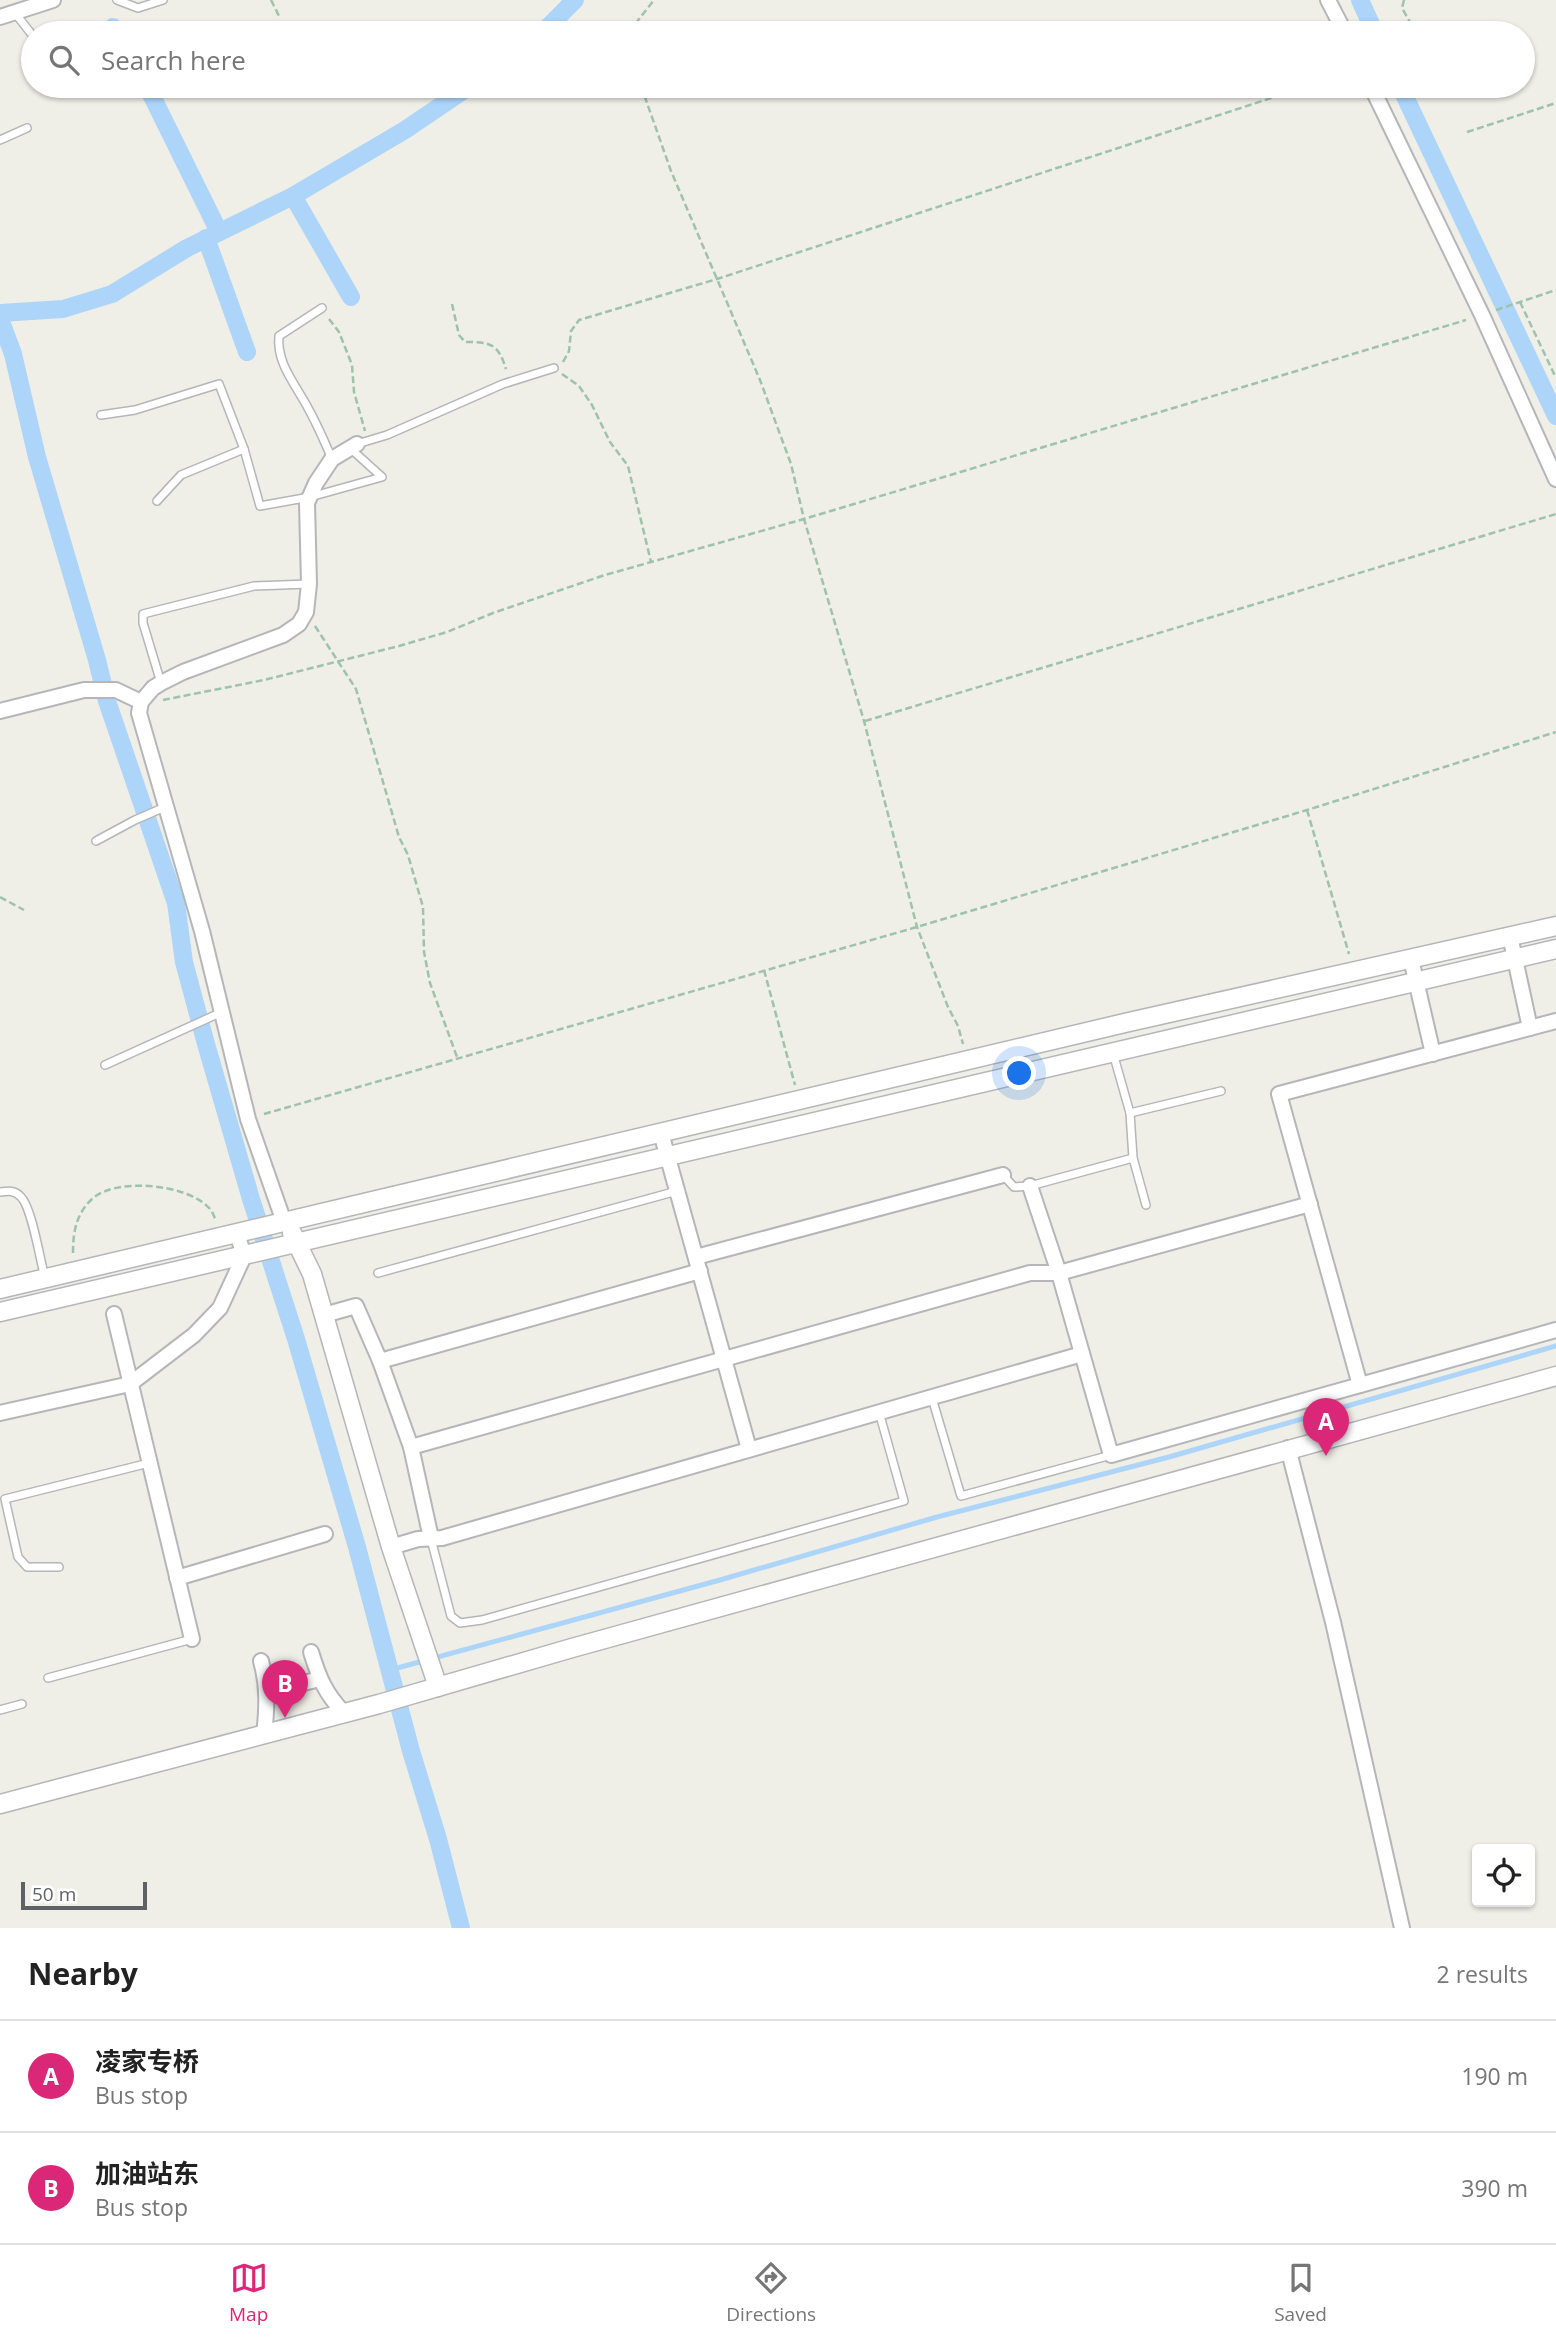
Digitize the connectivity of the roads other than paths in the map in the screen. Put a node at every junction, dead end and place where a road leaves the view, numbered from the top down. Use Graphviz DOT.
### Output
graph roads {
  1 [pos="52,0"];
  2 [pos="117,0"];
  3 [pos="163,0"];
  4 [pos="1328,0"];
  5 [pos="15,12"];
  6 [pos="0,17"];
  7 [pos="22,21"];
  8 [pos="1339,21"];
  9 [pos="1377,98"];
  10 [pos="27,128"];
  11 [pos="0,140"];
  12 [pos="322,308"];
  13 [pos="554,368"];
  14 [pos="101,415"];
  15 [pos="358,444"];
  16 [pos="244,449"];
  17 [pos="332,459"];
  18 [pos="1556,479"];
  19 [pos="310,497"];
  20 [pos="158,501"];
  21 [pos="309,584"];
  22 [pos="161,683"];
  23 [pos="141,702"];
  24 [pos="0,711"];
  25 [pos="161,809"];
  26 [pos="96,841"];
  27 [pos="1556,926"];
  28 [pos="1510,936"];
  29 [pos="1556,948"];
  30 [pos="1515,958"];
  31 [pos="1411,959"];
  32 [pos="1416,981"];
  33 [pos="216,1015"];
  34 [pos="1556,1021"];
  35 [pos="1106,1027"];
  36 [pos="1530,1028"];
  37 [pos="1112,1052"];
  38 [pos="1433,1054"];
  39 [pos="105,1065"];
  40 [pos="1222,1091"];
  41 [pos="1130,1113"];
  42 [pos="661,1133"];
  43 [pos="667,1156"];
  44 [pos="1133,1158"];
  45 [pos="1003,1175"];
  46 [pos="1030,1186"];
  47 [pos="677,1191"];
  48 [pos="0,1192"];
  49 [pos="1310,1204"];
  50 [pos="1146,1205"];
  51 [pos="278,1223"];
  52 [pos="236,1233"];
  53 [pos="299,1242"];
  54 [pos="250,1254"];
  55 [pos="698,1264"];
  56 [pos="378,1273"];
  57 [pos="1059,1273"];
  58 [pos="45,1279"];
  59 [pos="0,1289"];
  60 [pos="0,1312"];
  61 [pos="114,1314"];
  62 [pos="324,1315"];
  63 [pos="1556,1330"];
  64 [pos="1082,1354"];
  65 [pos="724,1360"];
  66 [pos="380,1361"];
  67 [pos="1556,1376"];
  68 [pos="130,1384"];
  69 [pos="1360,1385"];
  70 [pos="932,1397"];
  71 [pos="879,1412"];
  72 [pos="0,1413"];
  73 [pos="411,1447"];
  74 [pos="1288,1448"];
  75 [pos="749,1449"];
  76 [pos="1111,1455"];
  77 [pos="149,1463"];
  78 [pos="325,1534"];
  79 [pos="431,1538"];
  80 [pos="391,1547"];
  81 [pos="59,1567"];
  82 [pos="177,1578"];
  83 [pos="192,1639"];
  84 [pos="311,1652"];
  85 [pos="261,1661"];
  86 [pos="48,1678"];
  87 [pos="320,1679"];
  88 [pos="438,1687"];
  89 [pos="266,1692"];
  90 [pos="22,1704"];
  91 [pos="0,1710"];
  92 [pos="344,1713"];
  93 [pos="264,1735"];
  94 [pos="0,1804"];
  95 [pos="1402,1928"];
  1 -- 5 [label="street"];
  2 -- 3 [label="lane"];
  4 -- 8 [label="street"];
  5 -- 6 [label="street"];
  5 -- 7 [label="lane"];
  9 -- 18 [label="street"];
  10 -- 11 [label="lane"];
  12 -- 17 [label="lane"];
  13 -- 15 [label="lane"];
  14 -- 16 [label="lane"];
  15 -- 17 [label="street"];
  15 -- 19 [label="lane"];
  16 -- 19 [label="lane"];
  16 -- 20 [label="lane"];
  17 -- 19 [label="street"];
  19 -- 21 [label="street"];
  21 -- 22 [label="street"];
  21 -- 22 [label="lane"];
  22 -- 23 [label="street"];
  23 -- 24 [label="street"];
  23 -- 25 [label="street"];
  25 -- 26 [label="lane"];
  25 -- 33 [label="street"];
  27 -- 28 [label="street"];
  28 -- 30 [label="street"];
  28 -- 31 [label="street"];
  29 -- 30 [label="street"];
  30 -- 32 [label="street"];
  30 -- 36 [label="street"];
  31 -- 32 [label="street"];
  31 -- 35 [label="street"];
  32 -- 37 [label="street"];
  32 -- 38 [label="street"];
  33 -- 39 [label="lane"];
  33 -- 51 [label="street"];
  34 -- 36 [label="street"];
  35 -- 37 [label="street"];
  35 -- 42 [label="street"];
  36 -- 38 [label="street"];
  37 -- 41 [label="lane"];
  37 -- 43 [label="street"];
  38 -- 49 [label="street"];
  40 -- 41 [label="lane"];
  41 -- 44 [label="lane"];
  42 -- 43 [label="street"];
  42 -- 51 [label="street"];
  43 -- 47 [label="street"];
  43 -- 53 [label="street"];
  44 -- 46 [label="lane"];
  44 -- 50 [label="lane"];
  45 -- 46 [label="lane"];
  45 -- 55 [label="street"];
  46 -- 57 [label="street"];
  47 -- 55 [label="street"];
  47 -- 56 [label="lane"];
  48 -- 58 [label="lane"];
  49 -- 57 [label="street"];
  49 -- 69 [label="street"];
  51 -- 52 [label="street"];
  51 -- 53 [label="street"];
  52 -- 54 [label="street"];
  52 -- 58 [label="street"];
  53 -- 54 [label="street"];
  53 -- 62 [label="street"];
  54 -- 60 [label="street"];
  54 -- 68 [label="street"];
  55 -- 65 [label="street"];
  55 -- 66 [label="street"];
  57 -- 64 [label="street"];
  57 -- 65 [label="street"];
  58 -- 59 [label="street"];
  61 -- 68 [label="street"];
  62 -- 66 [label="street"];
  62 -- 80 [label="street"];
  63 -- 69 [label="street"];
  64 -- 70 [label="street"];
  64 -- 76 [label="street"];
  65 -- 73 [label="street"];
  65 -- 75 [label="street"];
  66 -- 73 [label="street"];
  67 -- 74 [label="street"];
  68 -- 72 [label="street"];
  68 -- 77 [label="street"];
  69 -- 76 [label="street"];
  70 -- 71 [label="street"];
  70 -- 76 [label="lane"];
  71 -- 75 [label="street"];
  71 -- 79 [label="lane"];
  73 -- 79 [label="street"];
  74 -- 88 [label="street"];
  74 -- 95 [label="street"];
  75 -- 79 [label="street"];
  77 -- 81 [label="lane"];
  77 -- 82 [label="street"];
  78 -- 82 [label="street"];
  79 -- 80 [label="street"];
  80 -- 88 [label="street"];
  82 -- 83 [label="street"];
  83 -- 86 [label="lane"];
  84 -- 87 [label="street"];
  85 -- 89 [label="street"];
  87 -- 89 [label="street"];
  87 -- 92 [label="street"];
  88 -- 92 [label="street"];
  89 -- 93 [label="street"];
  90 -- 91 [label="lane"];
  92 -- 93 [label="street"];
  93 -- 94 [label="street"];
}
